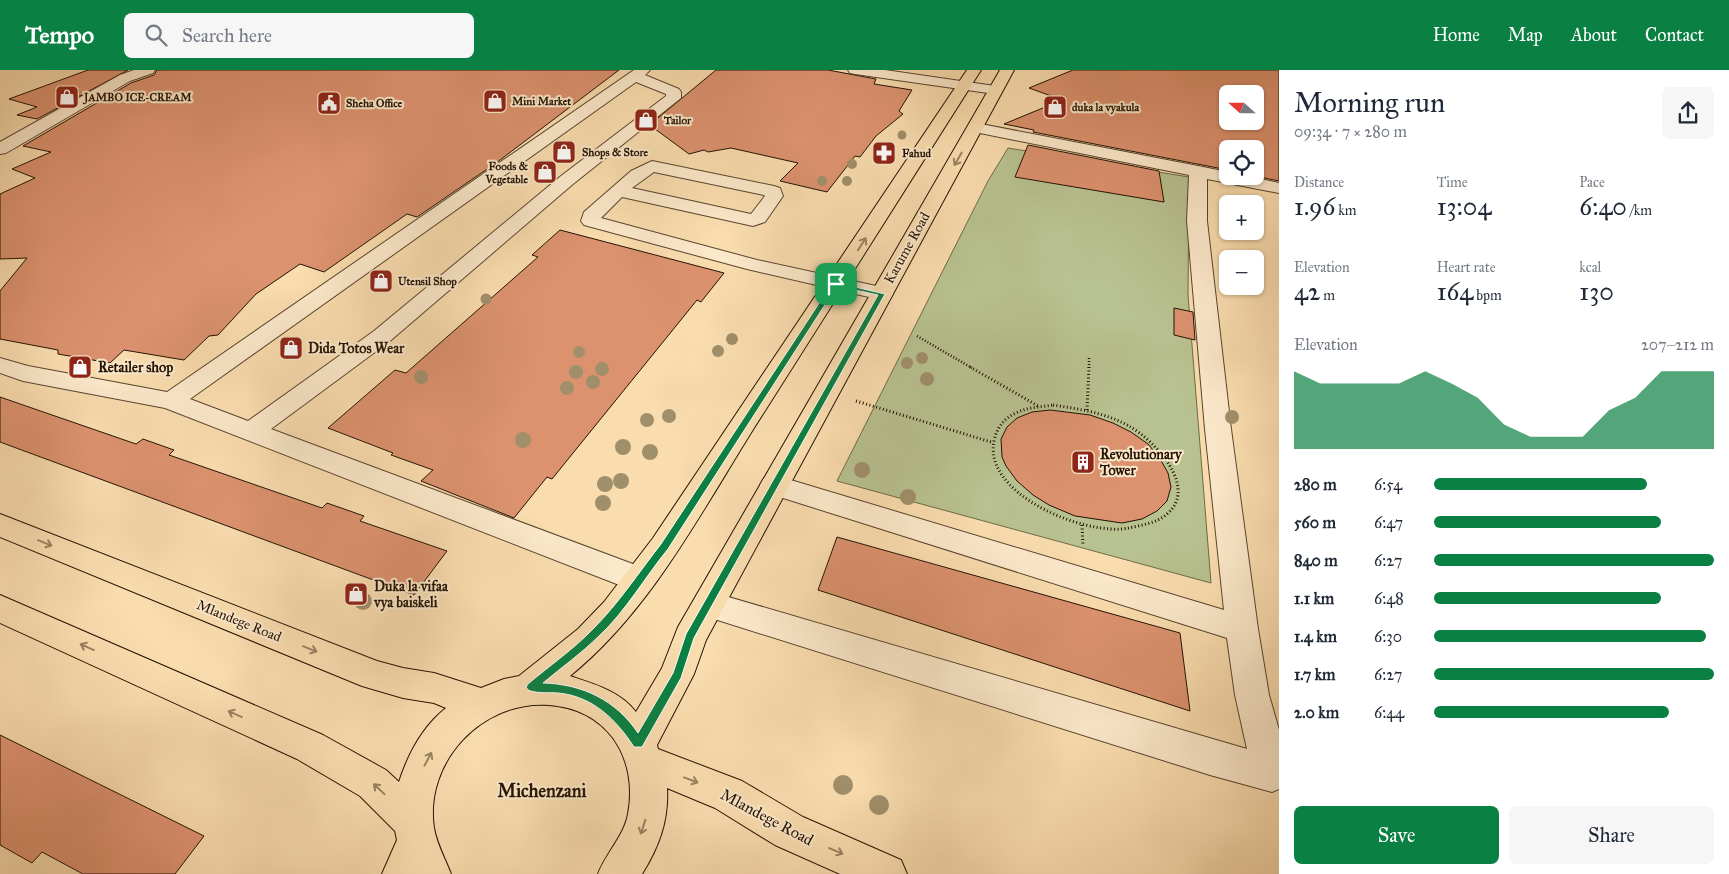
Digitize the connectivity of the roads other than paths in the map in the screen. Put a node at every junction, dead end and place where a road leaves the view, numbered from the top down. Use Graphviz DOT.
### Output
graph roads {
  1 [pos="148,70"];
  2 [pos="855,70"];
  3 [pos="639,73"];
  4 [pos="969,78"];
  5 [pos="1001,80"];
  6 [pos="976,128"];
  7 [pos="0,149"];
  8 [pos="1198,172"];
  9 [pos="1279,188"];
  10 [pos="620,191"];
  11 [pos="836,284"];
  12 [pos="882,294"];
  13 [pos="0,365"];
  14 [pos="170,401"];
  15 [pos="250,431"];
  16 [pos="774,485"];
  17 [pos="0,525"];
  18 [pos="638,579"];
  19 [pos="708,604"];
  20 [pos="0,608"];
  21 [pos="1242,629"];
  22 [pos="531,687"];
  23 [pos="481,704"];
  24 [pos="642,753"];
  25 [pos="1275,775"];
  26 [pos="416,853"];
  27 [pos="618,874"];
  28 [pos="887,874"];
  1 -- 7 [label="street"];
  2 -- 4 [label="street"];
  3 -- 14 [label="street"];
  3 -- 15 [label="street"];
  4 -- 5 [label="street"];
  11 -- 4 [label="main road, one-way"];
  5 -- 6 [label="main road, Karume Road"];
  6 -- 8 [label="street"];
  6 -- 12 [label="main road, Karume Road, one-way"];
  8 -- 9 [label="street"];
  8 -- 21 [label="street"];
  10 -- 10 [label="street"];
  10 -- 11 [label="street"];
  11 -- 12 [label="street"];
  11 -- 18 [label="main road"];
  12 -- 16 [label="main road, Karume Road"];
  13 -- 14 [label="street"];
  14 -- 15 [label="street"];
  15 -- 18 [label="street"];
  16 -- 19 [label="main road, Karume Road"];
  16 -- 21 [label="street"];
  17 -- 23 [label="main road, Mlandege Road, one-way"];
  18 -- 22 [label="main road"];
  19 -- 24 [label="main road, Karume Road"];
  19 -- 25 [label="street"];
  26 -- 20 [label="main road, one-way"];
  21 -- 25 [label="street"];
  22 -- 23 [label="main road"];
  22 -- 24 [label="main road"];
  26 -- 23 [label="main road, one-way"];
  24 -- 27 [label="main road, one-way"];
  24 -- 28 [label="main road, Mlandege Road, one-way"];
}
